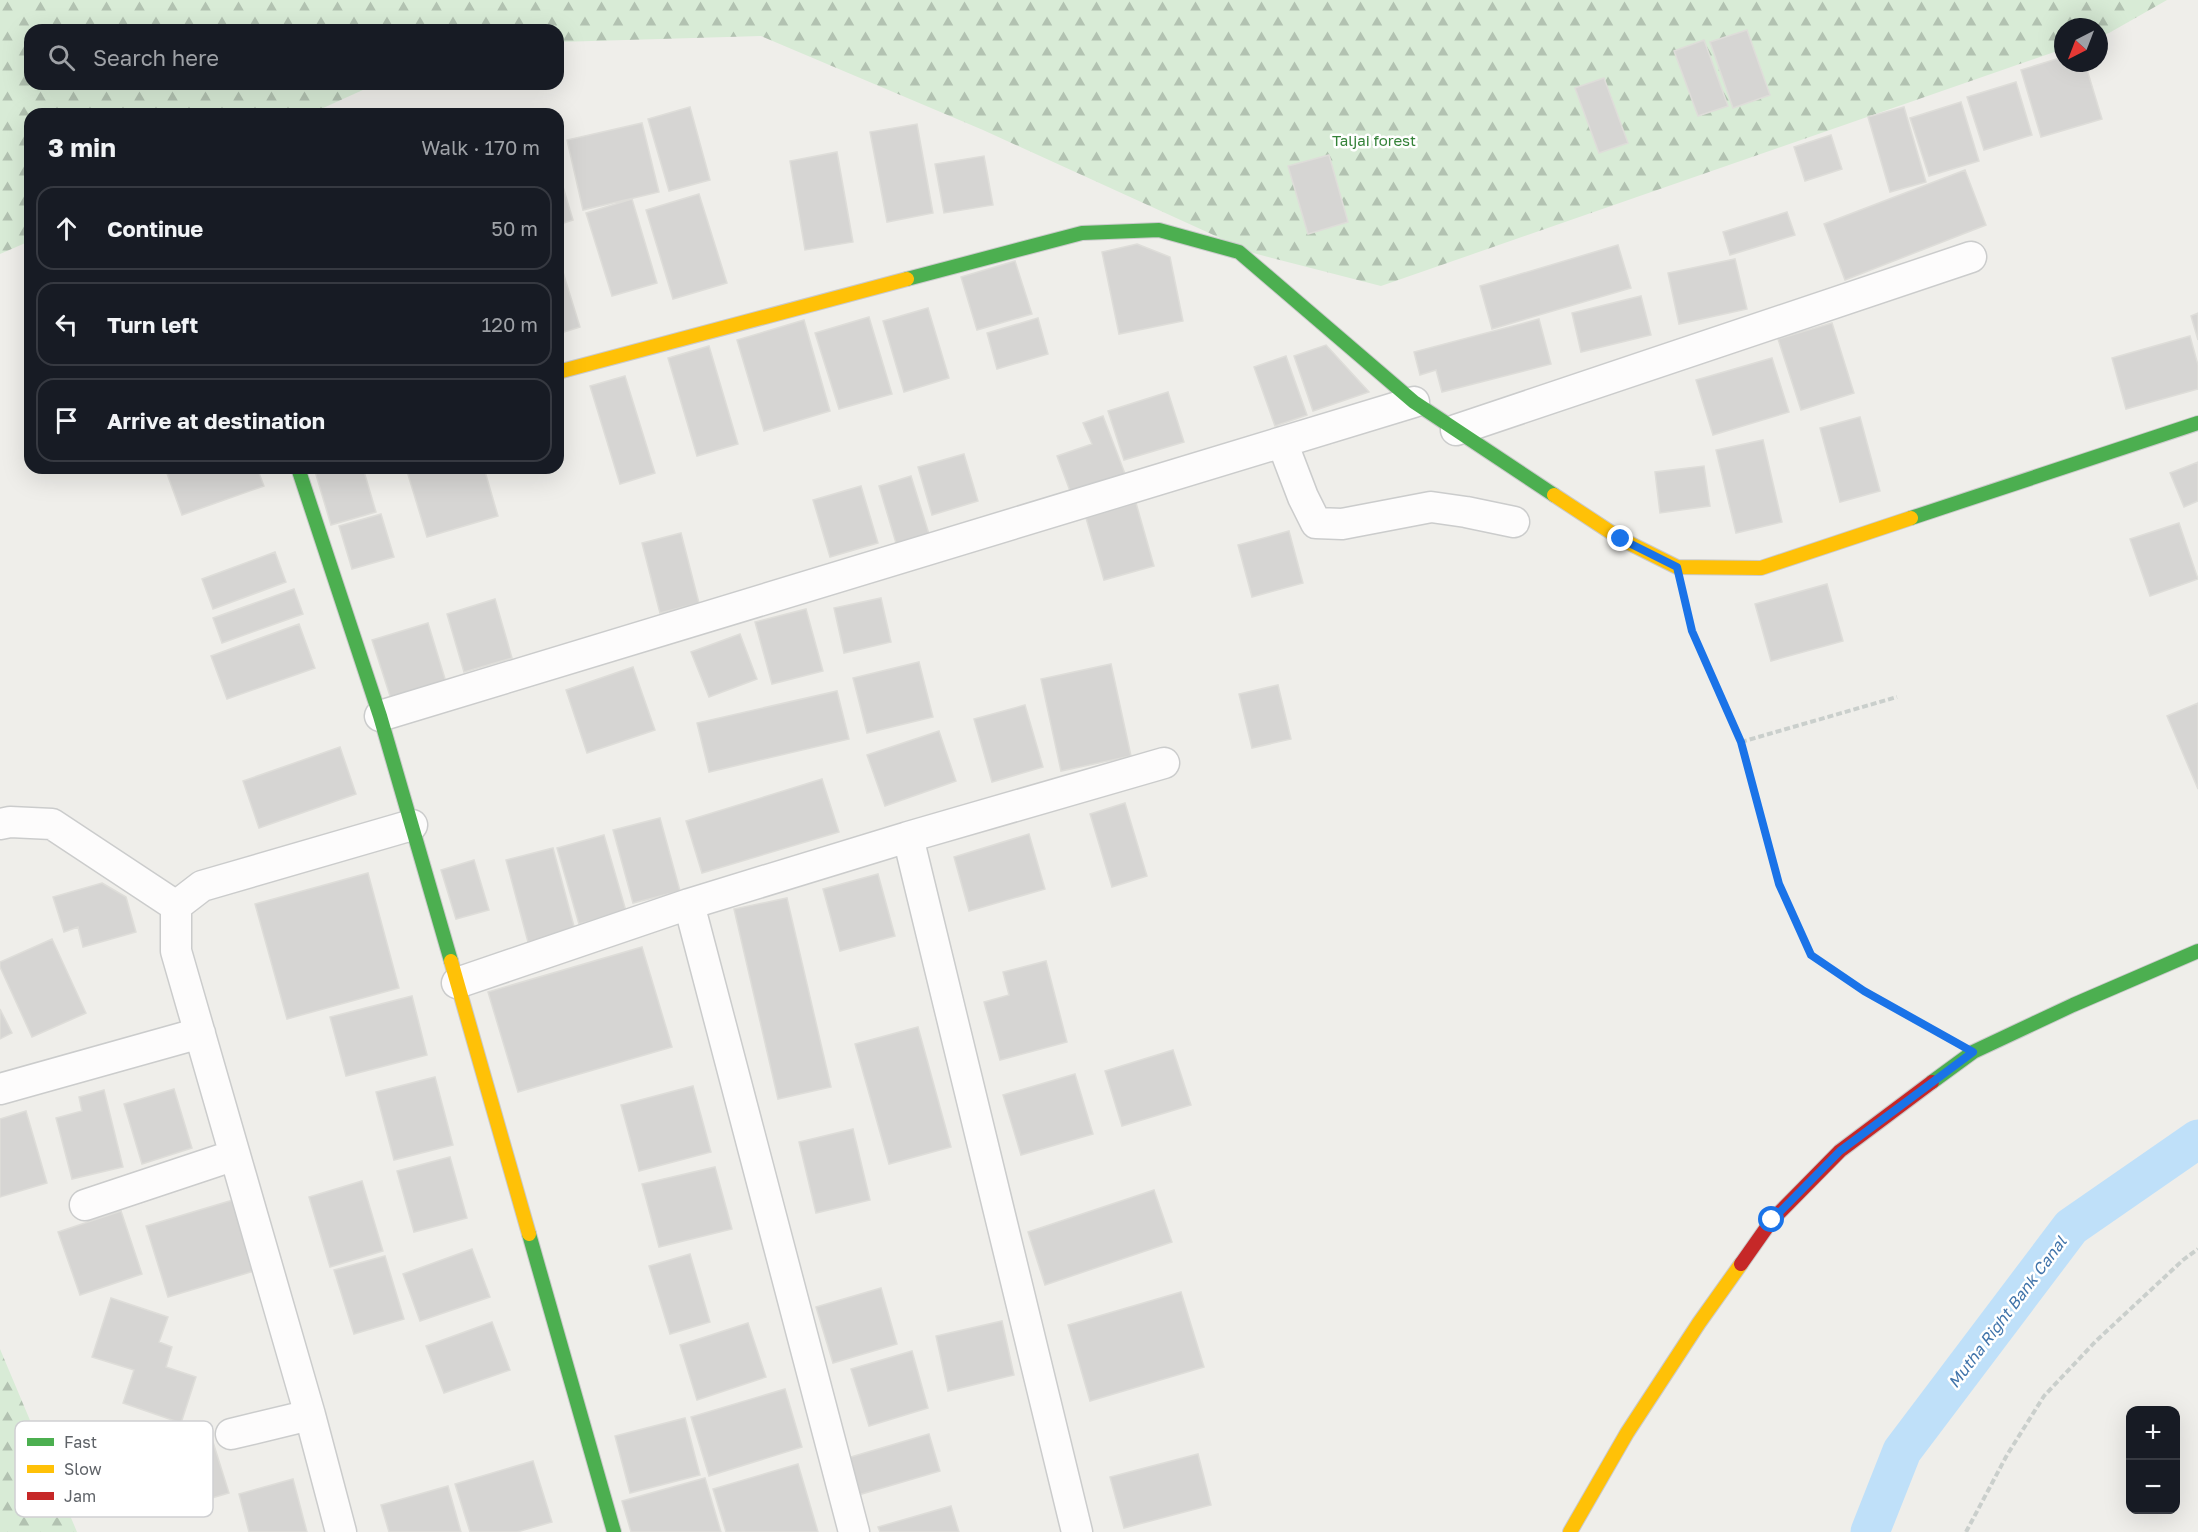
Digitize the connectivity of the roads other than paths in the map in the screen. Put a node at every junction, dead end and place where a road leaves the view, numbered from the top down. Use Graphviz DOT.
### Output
graph roads {
  1 [pos="1971,257"];
  2 [pos="564,370"];
  3 [pos="1414,402"];
  4 [pos="2198,423"];
  5 [pos="1456,430"];
  6 [pos="1282,442"];
  7 [pos="300,474"];
  8 [pos="1514,522"];
  9 [pos="380,716"];
  10 [pos="1164,763"];
  11 [pos="0,824"];
  12 [pos="412,825"];
  13 [pos="908,837"];
  14 [pos="689,904"];
  15 [pos="176,906"];
  16 [pos="2198,951"];
  17 [pos="458,983"];
  18 [pos="200,1033"];
  19 [pos="0,1089"];
  20 [pos="235,1155"];
  21 [pos="85,1205"];
  22 [pos="310,1414"];
  23 [pos="231,1434"];
  24 [pos="341,1532"];
  25 [pos="614,1532"];
  26 [pos="854,1532"];
  27 [pos="1077,1532"];
  28 [pos="1570,1532"];
  1 -- 5 [label="street"];
  2 -- 3 [label="street"];
  3 -- 5 [label="street"];
  3 -- 6 [label="street"];
  4 -- 5 [label="street"];
  6 -- 8 [label="street"];
  6 -- 9 [label="street"];
  7 -- 9 [label="street"];
  9 -- 12 [label="street"];
  10 -- 13 [label="street"];
  11 -- 15 [label="street"];
  12 -- 15 [label="street"];
  12 -- 17 [label="street"];
  13 -- 14 [label="street"];
  13 -- 27 [label="street"];
  14 -- 17 [label="street"];
  14 -- 26 [label="street"];
  15 -- 18 [label="street"];
  16 -- 28 [label="street"];
  17 -- 25 [label="street"];
  18 -- 19 [label="street"];
  18 -- 20 [label="street"];
  20 -- 21 [label="street"];
  20 -- 22 [label="street"];
  22 -- 23 [label="street"];
  22 -- 24 [label="street"];
}
